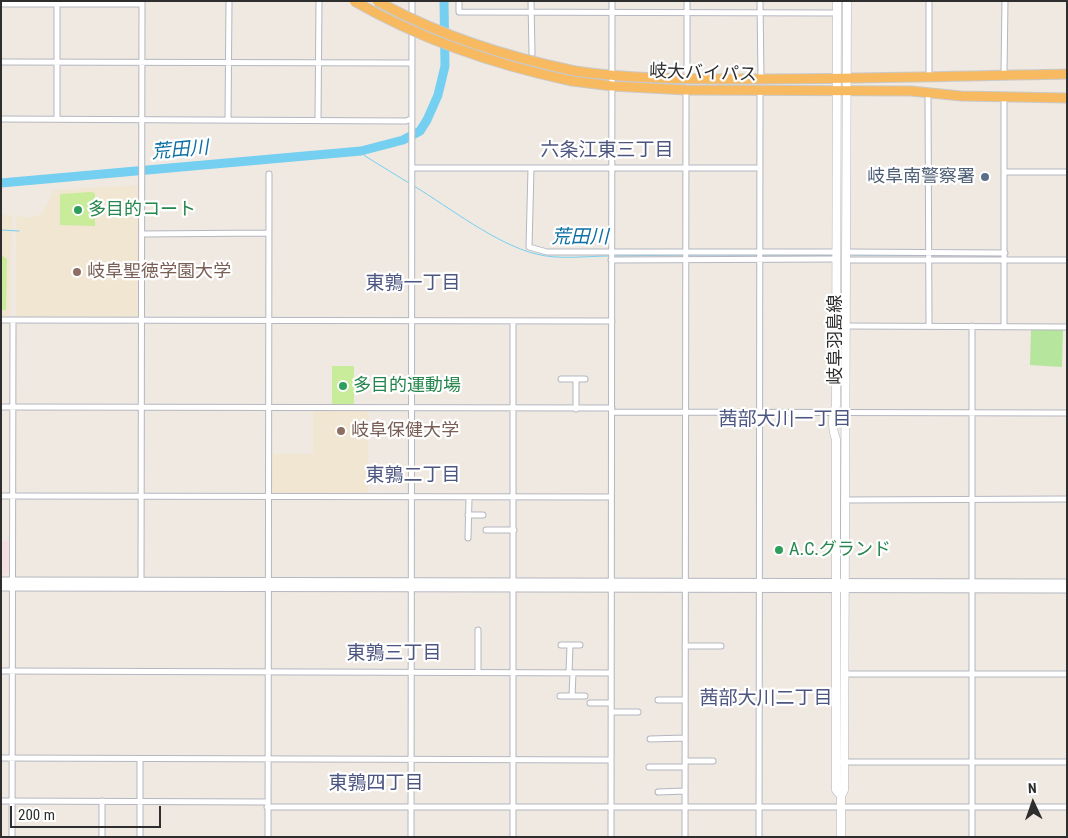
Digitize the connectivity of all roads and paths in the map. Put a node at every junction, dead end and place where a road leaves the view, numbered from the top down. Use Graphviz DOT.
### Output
graph roads {
  1 [pos="229,1"];
  2 [pos="319,1"];
  3 [pos="354,1"];
  4 [pos="377,1"];
  5 [pos="412,1"];
  6 [pos="459,1"];
  7 [pos="531,1"];
  8 [pos="612,1"];
  9 [pos="687,1"];
  10 [pos="760,1"];
  11 [pos="837,1"];
  12 [pos="847,1"];
  13 [pos="929,1"];
  14 [pos="1005,1"];
  15 [pos="57,3"];
  16 [pos="142,3"];
  17 [pos="1,4"];
  18 [pos="531,12"];
  19 [pos="612,12"];
  20 [pos="760,12"];
  21 [pos="686,13"];
  22 [pos="837,13"];
  23 [pos="532,54"];
  24 [pos="1,62"];
  25 [pos="57,62"];
  26 [pos="143,62"];
  27 [pos="229,62"];
  28 [pos="318,62"];
  29 [pos="412,63"];
  30 [pos="1004,73"];
  31 [pos="1067,74"];
  32 [pos="612,76"];
  33 [pos="929,76"];
  34 [pos="687,79"];
  35 [pos="761,79"];
  36 [pos="836,79"];
  37 [pos="846,79"];
  38 [pos="612,86"];
  39 [pos="686,90"];
  40 [pos="760,92"];
  41 [pos="836,92"];
  42 [pos="846,92"];
  43 [pos="928,94"];
  44 [pos="1004,97"];
  45 [pos="1067,98"];
  46 [pos="1,119"];
  47 [pos="57,119"];
  48 [pos="142,119"];
  49 [pos="228,120"];
  50 [pos="318,120"];
  51 [pos="412,122"];
  52 [pos="412,168"];
  53 [pos="531,168"];
  54 [pos="612,168"];
  55 [pos="687,168"];
  56 [pos="760,168"];
  57 [pos="1004,172"];
  58 [pos="1067,172"];
  59 [pos="269,174"];
  60 [pos="269,233"];
  61 [pos="142,234"];
  62 [pos="1005,253"];
  63 [pos="611,256"];
  64 [pos="686,256"];
  65 [pos="760,256"];
  66 [pos="836,256"];
  67 [pos="846,256"];
  68 [pos="929,256"];
  69 [pos="1005,260"];
  70 [pos="1067,260"];
  71 [pos="1,320"];
  72 [pos="13,320"];
  73 [pos="141,320"];
  74 [pos="268,320"];
  75 [pos="412,320"];
  76 [pos="513,321"];
  77 [pos="612,321"];
  78 [pos="846,326"];
  79 [pos="929,326"];
  80 [pos="972,326"];
  81 [pos="1004,327"];
  82 [pos="1067,327"];
  83 [pos="561,378"];
  84 [pos="576,379"];
  85 [pos="585,379"];
  86 [pos="1,407"];
  87 [pos="12,407"];
  88 [pos="142,408"];
  89 [pos="268,408"];
  90 [pos="412,409"];
  91 [pos="515,409"];
  92 [pos="576,409"];
  93 [pos="612,410"];
  94 [pos="685,412"];
  95 [pos="760,412"];
  96 [pos="834,412"];
  97 [pos="845,412"];
  98 [pos="1067,412"];
  99 [pos="972,413"];
  100 [pos="1,496"];
  101 [pos="12,496"];
  102 [pos="141,497"];
  103 [pos="269,497"];
  104 [pos="411,498"];
  105 [pos="469,498"];
  106 [pos="514,498"];
  107 [pos="611,498"];
  108 [pos="972,499"];
  109 [pos="1067,499"];
  110 [pos="845,500"];
  111 [pos="468,515"];
  112 [pos="483,515"];
  113 [pos="486,530"];
  114 [pos="514,530"];
  115 [pos="468,538"];
  116 [pos="1,581"];
  117 [pos="141,581"];
  118 [pos="13,584"];
  119 [pos="268,584"];
  120 [pos="411,584"];
  121 [pos="1067,584"];
  122 [pos="514,585"];
  123 [pos="611,585"];
  124 [pos="685,586"];
  125 [pos="760,586"];
  126 [pos="836,586"];
  127 [pos="846,586"];
  128 [pos="972,586"];
  129 [pos="1,587"];
  130 [pos="1067,589"];
  131 [pos="478,630"];
  132 [pos="561,645"];
  133 [pos="570,645"];
  134 [pos="580,645"];
  135 [pos="685,646"];
  136 [pos="720,646"];
  137 [pos="1,671"];
  138 [pos="12,671"];
  139 [pos="268,671"];
  140 [pos="411,672"];
  141 [pos="478,672"];
  142 [pos="514,673"];
  143 [pos="571,673"];
  144 [pos="611,673"];
  145 [pos="845,674"];
  146 [pos="972,674"];
  147 [pos="1067,674"];
  148 [pos="560,696"];
  149 [pos="572,696"];
  150 [pos="586,696"];
  151 [pos="658,700"];
  152 [pos="685,700"];
  153 [pos="590,704"];
  154 [pos="611,704"];
  155 [pos="611,712"];
  156 [pos="638,712"];
  157 [pos="685,738"];
  158 [pos="650,739"];
  159 [pos="1,758"];
  160 [pos="12,758"];
  161 [pos="140,759"];
  162 [pos="268,759"];
  163 [pos="513,759"];
  164 [pos="411,760"];
  165 [pos="611,760"];
  166 [pos="685,761"];
  167 [pos="713,761"];
  168 [pos="836,762"];
  169 [pos="845,762"];
  170 [pos="972,762"];
  171 [pos="1067,762"];
  172 [pos="649,767"];
  173 [pos="685,767"];
  174 [pos="685,791"];
  175 [pos="658,792"];
  176 [pos="841,796"];
  177 [pos="1,801"];
  178 [pos="12,801"];
  179 [pos="102,801"];
  180 [pos="140,802"];
  181 [pos="267,804"];
  182 [pos="411,807"];
  183 [pos="611,807"];
  184 [pos="685,807"];
  185 [pos="759,807"];
  186 [pos="841,807"];
  187 [pos="972,807"];
  188 [pos="1067,807"];
  189 [pos="513,808"];
  190 [pos="12,837"];
  191 [pos="102,837"];
  192 [pos="140,837"];
  193 [pos="268,837"];
  194 [pos="411,837"];
  195 [pos="513,837"];
  196 [pos="611,837"];
  197 [pos="685,837"];
  198 [pos="759,837"];
  199 [pos="841,837"];
  200 [pos="972,837"];
  1 -- 27 [label="street"];
  2 -- 28 [label="street"];
  3 -- 38 [label="highway, 岐大バイパス, bridge"];
  4 -- 32 [label="highway, 岐大バイパス, bridge"];
  5 -- 29 [label="street"];
  6 -- 18 [label="street"];
  7 -- 18 [label="street"];
  8 -- 19 [label="street"];
  9 -- 21 [label="street"];
  10 -- 20 [label="street"];
  11 -- 22 [label="main road, 岐阜羽島線"];
  12 -- 37 [label="main road, 岐阜羽島線"];
  13 -- 33 [label="street"];
  14 -- 30 [label="street"];
  15 -- 16 [label="street"];
  15 -- 17 [label="street"];
  15 -- 25 [label="street"];
  16 -- 26 [label="street"];
  18 -- 19 [label="street"];
  18 -- 23 [label="street"];
  19 -- 21 [label="street"];
  19 -- 32 [label="street"];
  20 -- 21 [label="street"];
  20 -- 22 [label="street"];
  20 -- 35 [label="street"];
  21 -- 34 [label="street"];
  22 -- 36 [label="main road, 岐阜羽島線"];
  24 -- 25 [label="street"];
  25 -- 26 [label="street"];
  25 -- 47 [label="street"];
  26 -- 27 [label="street"];
  26 -- 48 [label="street"];
  27 -- 28 [label="street"];
  27 -- 49 [label="street"];
  28 -- 29 [label="street"];
  28 -- 50 [label="street"];
  29 -- 51 [label="street"];
  30 -- 31 [label="highway, 岐大バイパス"];
  30 -- 33 [label="highway, 岐大バイパス"];
  32 -- 34 [label="highway, 岐大バイパス"];
  32 -- 38 [label="street"];
  33 -- 37 [label="highway, 岐大バイパス"];
  34 -- 35 [label="highway, 岐大バイパス"];
  35 -- 36 [label="highway, 岐大バイパス"];
  36 -- 37 [label="highway, 岐大バイパス"];
  36 -- 41 [label="main road, 岐阜羽島線"];
  37 -- 42 [label="main road, 岐阜羽島線"];
  38 -- 39 [label="highway, 岐大バイパス"];
  38 -- 54 [label="street"];
  39 -- 40 [label="highway, 岐大バイパス"];
  39 -- 55 [label="street"];
  40 -- 41 [label="highway, 岐大バイパス"];
  40 -- 56 [label="street"];
  41 -- 42 [label="highway, 岐大バイパス"];
  41 -- 66 [label="main road, 岐阜羽島線"];
  42 -- 43 [label="highway, 岐大バイパス"];
  42 -- 67 [label="main road, 岐阜羽島線"];
  43 -- 44 [label="highway, 岐大バイパス"];
  43 -- 68 [label="street"];
  44 -- 45 [label="highway, 岐大バイパス"];
  44 -- 57 [label="street"];
  46 -- 47 [label="street"];
  47 -- 48 [label="street"];
  48 -- 49 [label="street"];
  48 -- 61 [label="street"];
  49 -- 50 [label="street"];
  50 -- 51 [label="street"];
  51 -- 52 [label="street"];
  52 -- 53 [label="street"];
  52 -- 75 [label="street"];
  53 -- 54 [label="street"];
  53 -- 63 [label="street"];
  54 -- 55 [label="street"];
  54 -- 63 [label="street"];
  55 -- 56 [label="street"];
  55 -- 64 [label="street"];
  56 -- 65 [label="street"];
  57 -- 58 [label="street"];
  57 -- 62 [label="street"];
  59 -- 60 [label="street"];
  60 -- 61 [label="street"];
  60 -- 74 [label="street"];
  61 -- 73 [label="street"];
  62 -- 68 [label="street"];
  62 -- 69 [label="street"];
  63 -- 64 [label="street"];
  63 -- 77 [label="street"];
  64 -- 65 [label="street"];
  64 -- 94 [label="street"];
  65 -- 66 [label="street"];
  65 -- 95 [label="street"];
  66 -- 96 [label="main road, 岐阜羽島線"];
  67 -- 68 [label="street"];
  67 -- 78 [label="main road, 岐阜羽島線"];
  68 -- 69 [label="street"];
  68 -- 79 [label="street"];
  69 -- 70 [label="street"];
  69 -- 81 [label="street"];
  71 -- 72 [label="street"];
  72 -- 73 [label="street"];
  72 -- 87 [label="street"];
  73 -- 74 [label="street"];
  73 -- 88 [label="street"];
  74 -- 75 [label="street"];
  74 -- 89 [label="street"];
  75 -- 76 [label="street"];
  75 -- 90 [label="street"];
  76 -- 77 [label="street"];
  76 -- 91 [label="street"];
  77 -- 93 [label="street"];
  78 -- 79 [label="street"];
  78 -- 97 [label="main road, 岐阜羽島線"];
  79 -- 80 [label="street"];
  80 -- 81 [label="street"];
  80 -- 99 [label="street"];
  81 -- 82 [label="street"];
  83 -- 84 [label="street"];
  84 -- 85 [label="street"];
  84 -- 92 [label="street"];
  86 -- 87 [label="street"];
  87 -- 88 [label="street"];
  87 -- 101 [label="street"];
  88 -- 89 [label="street"];
  88 -- 102 [label="street"];
  89 -- 90 [label="street"];
  89 -- 103 [label="street"];
  90 -- 91 [label="street"];
  90 -- 104 [label="street"];
  91 -- 92 [label="street"];
  91 -- 106 [label="street"];
  92 -- 93 [label="street"];
  93 -- 94 [label="street"];
  93 -- 107 [label="street"];
  94 -- 95 [label="street"];
  94 -- 124 [label="street"];
  95 -- 96 [label="street"];
  95 -- 125 [label="street"];
  96 -- 97 [label="street"];
  96 -- 126 [label="main road, 岐阜羽島線"];
  97 -- 99 [label="street"];
  97 -- 110 [label="main road, 岐阜羽島線"];
  98 -- 99 [label="street"];
  99 -- 108 [label="street"];
  100 -- 101 [label="street"];
  101 -- 102 [label="street"];
  101 -- 118 [label="street"];
  102 -- 103 [label="street"];
  102 -- 117 [label="street"];
  103 -- 104 [label="street"];
  103 -- 119 [label="street"];
  104 -- 105 [label="street"];
  104 -- 120 [label="street"];
  105 -- 106 [label="street"];
  105 -- 111 [label="street"];
  106 -- 107 [label="street"];
  106 -- 114 [label="street"];
  107 -- 123 [label="street"];
  108 -- 109 [label="street"];
  108 -- 110 [label="street"];
  108 -- 128 [label="street"];
  110 -- 127 [label="main road, 岐阜羽島線"];
  111 -- 112 [label="street"];
  111 -- 115 [label="street"];
  113 -- 114 [label="street"];
  114 -- 122 [label="street"];
  116 -- 118 [label="street"];
  117 -- 118 [label="street"];
  117 -- 119 [label="street"];
  118 -- 119 [label="street"];
  118 -- 129 [label="street"];
  118 -- 138 [label="street"];
  119 -- 120 [label="street"];
  119 -- 139 [label="street"];
  120 -- 122 [label="street"];
  120 -- 140 [label="street"];
  121 -- 128 [label="street"];
  122 -- 123 [label="street"];
  122 -- 142 [label="street"];
  123 -- 124 [label="street"];
  123 -- 144 [label="street"];
  124 -- 125 [label="street"];
  124 -- 135 [label="street"];
  125 -- 126 [label="street"];
  125 -- 185 [label="street"];
  126 -- 127 [label="street"];
  126 -- 168 [label="main road, 岐阜羽島線"];
  127 -- 128 [label="street"];
  127 -- 145 [label="main road, 岐阜羽島線"];
  128 -- 130 [label="street"];
  128 -- 146 [label="street"];
  131 -- 141 [label="street"];
  132 -- 133 [label="street"];
  133 -- 134 [label="street"];
  133 -- 143 [label="street"];
  135 -- 136 [label="street"];
  135 -- 152 [label="street"];
  137 -- 138 [label="street"];
  138 -- 139 [label="street"];
  138 -- 160 [label="street"];
  139 -- 140 [label="street"];
  139 -- 162 [label="street"];
  140 -- 141 [label="street"];
  140 -- 164 [label="street"];
  141 -- 142 [label="street"];
  142 -- 143 [label="street"];
  142 -- 163 [label="street"];
  143 -- 144 [label="street"];
  143 -- 149 [label="street"];
  144 -- 154 [label="street"];
  145 -- 146 [label="street"];
  145 -- 169 [label="main road, 岐阜羽島線"];
  146 -- 147 [label="street"];
  146 -- 170 [label="street"];
  148 -- 149 [label="street"];
  149 -- 150 [label="street"];
  151 -- 152 [label="street"];
  152 -- 157 [label="street"];
  153 -- 154 [label="street"];
  154 -- 155 [label="street"];
  155 -- 156 [label="street"];
  155 -- 165 [label="street"];
  157 -- 158 [label="street"];
  157 -- 166 [label="street"];
  159 -- 160 [label="street"];
  160 -- 161 [label="street"];
  160 -- 178 [label="street"];
  161 -- 162 [label="street"];
  161 -- 180 [label="street"];
  162 -- 164 [label="street"];
  162 -- 181 [label="street"];
  163 -- 164 [label="street"];
  163 -- 165 [label="street"];
  163 -- 189 [label="street"];
  164 -- 182 [label="street"];
  165 -- 183 [label="street"];
  166 -- 167 [label="street"];
  166 -- 173 [label="street"];
  168 -- 169 [label="street"];
  168 -- 176 [label="main road, 岐阜羽島線"];
  169 -- 170 [label="street"];
  169 -- 176 [label="main road, 岐阜羽島線"];
  170 -- 171 [label="street"];
  170 -- 187 [label="street"];
  172 -- 173 [label="street"];
  173 -- 174 [label="street"];
  174 -- 175 [label="street"];
  174 -- 184 [label="street"];
  176 -- 186 [label="main road, 岐阜羽島線"];
  177 -- 178 [label="street"];
  178 -- 179 [label="street"];
  178 -- 190 [label="street"];
  179 -- 180 [label="street"];
  179 -- 191 [label="street"];
  180 -- 181 [label="street"];
  180 -- 192 [label="street"];
  181 -- 182 [label="street"];
  181 -- 193 [label="street"];
  182 -- 189 [label="street"];
  182 -- 194 [label="street"];
  183 -- 184 [label="street"];
  183 -- 189 [label="street"];
  183 -- 196 [label="street"];
  184 -- 185 [label="street"];
  184 -- 197 [label="street"];
  185 -- 186 [label="street"];
  185 -- 198 [label="street"];
  186 -- 187 [label="street"];
  186 -- 199 [label="main road, 岐阜羽島線"];
  187 -- 188 [label="street"];
  187 -- 200 [label="street"];
  189 -- 195 [label="street"];
}
